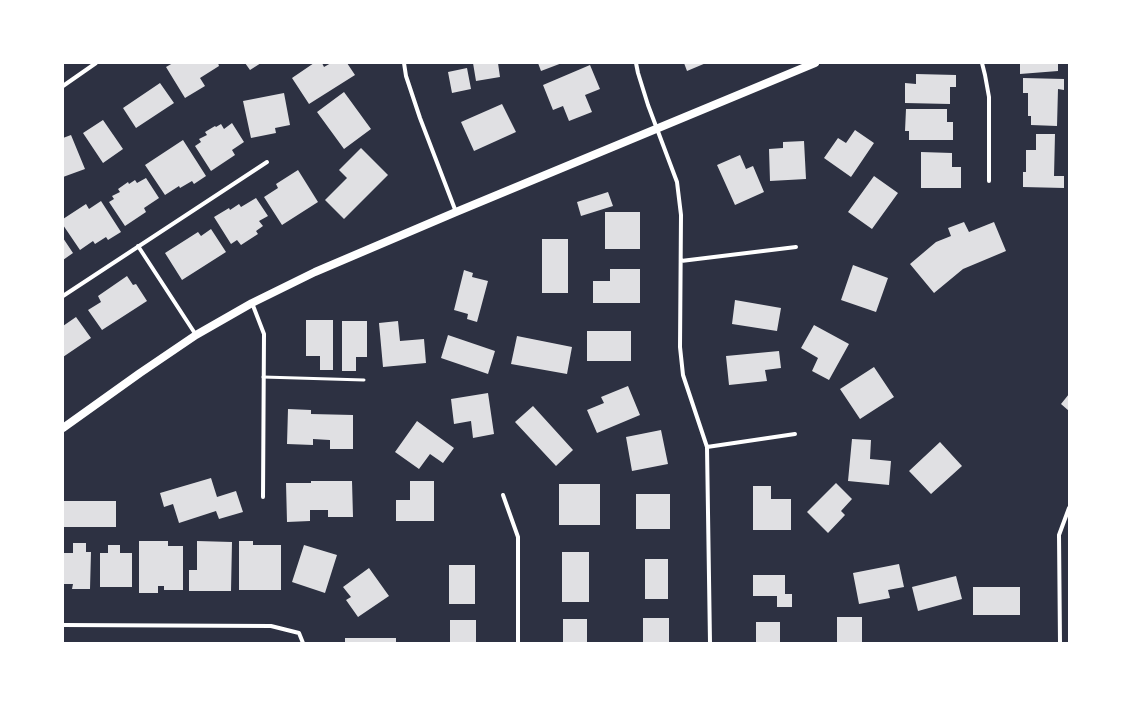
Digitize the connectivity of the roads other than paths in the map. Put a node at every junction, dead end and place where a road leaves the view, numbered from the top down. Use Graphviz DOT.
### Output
graph roads {
  1 [pos="96,63"];
  2 [pos="404,63"];
  3 [pos="636,63"];
  4 [pos="815,63"];
  5 [pos="982,63"];
  6 [pos="63,86"];
  7 [pos="658,129"];
  8 [pos="267,162"];
  9 [pos="989,181"];
  10 [pos="456,212"];
  11 [pos="138,246"];
  12 [pos="796,247"];
  13 [pos="681,261"];
  14 [pos="63,296"];
  15 [pos="252,303"];
  16 [pos="196,335"];
  17 [pos="263,377"];
  18 [pos="364,380"];
  19 [pos="63,428"];
  20 [pos="795,434"];
  21 [pos="707,447"];
  22 [pos="503,495"];
  23 [pos="263,497"];
  24 [pos="1069,508"];
  25 [pos="63,625"];
  26 [pos="303,643"];
  27 [pos="518,643"];
  28 [pos="710,643"];
  29 [pos="1060,643"];
  1 -- 6 [label="street"];
  2 -- 10 [label="street"];
  3 -- 7 [label="street"];
  4 -- 7 [label="main road"];
  5 -- 9 [label="street"];
  7 -- 10 [label="main road"];
  7 -- 13 [label="street"];
  8 -- 11 [label="street"];
  10 -- 15 [label="main road"];
  11 -- 14 [label="street"];
  11 -- 16 [label="street"];
  12 -- 13 [label="street"];
  13 -- 21 [label="street"];
  15 -- 16 [label="main road"];
  15 -- 17 [label="street"];
  16 -- 19 [label="main road"];
  17 -- 18 [label="lane"];
  17 -- 23 [label="street"];
  20 -- 21 [label="street"];
  21 -- 28 [label="street"];
  22 -- 27 [label="street"];
  24 -- 29 [label="street"];
  25 -- 26 [label="street"];
}
